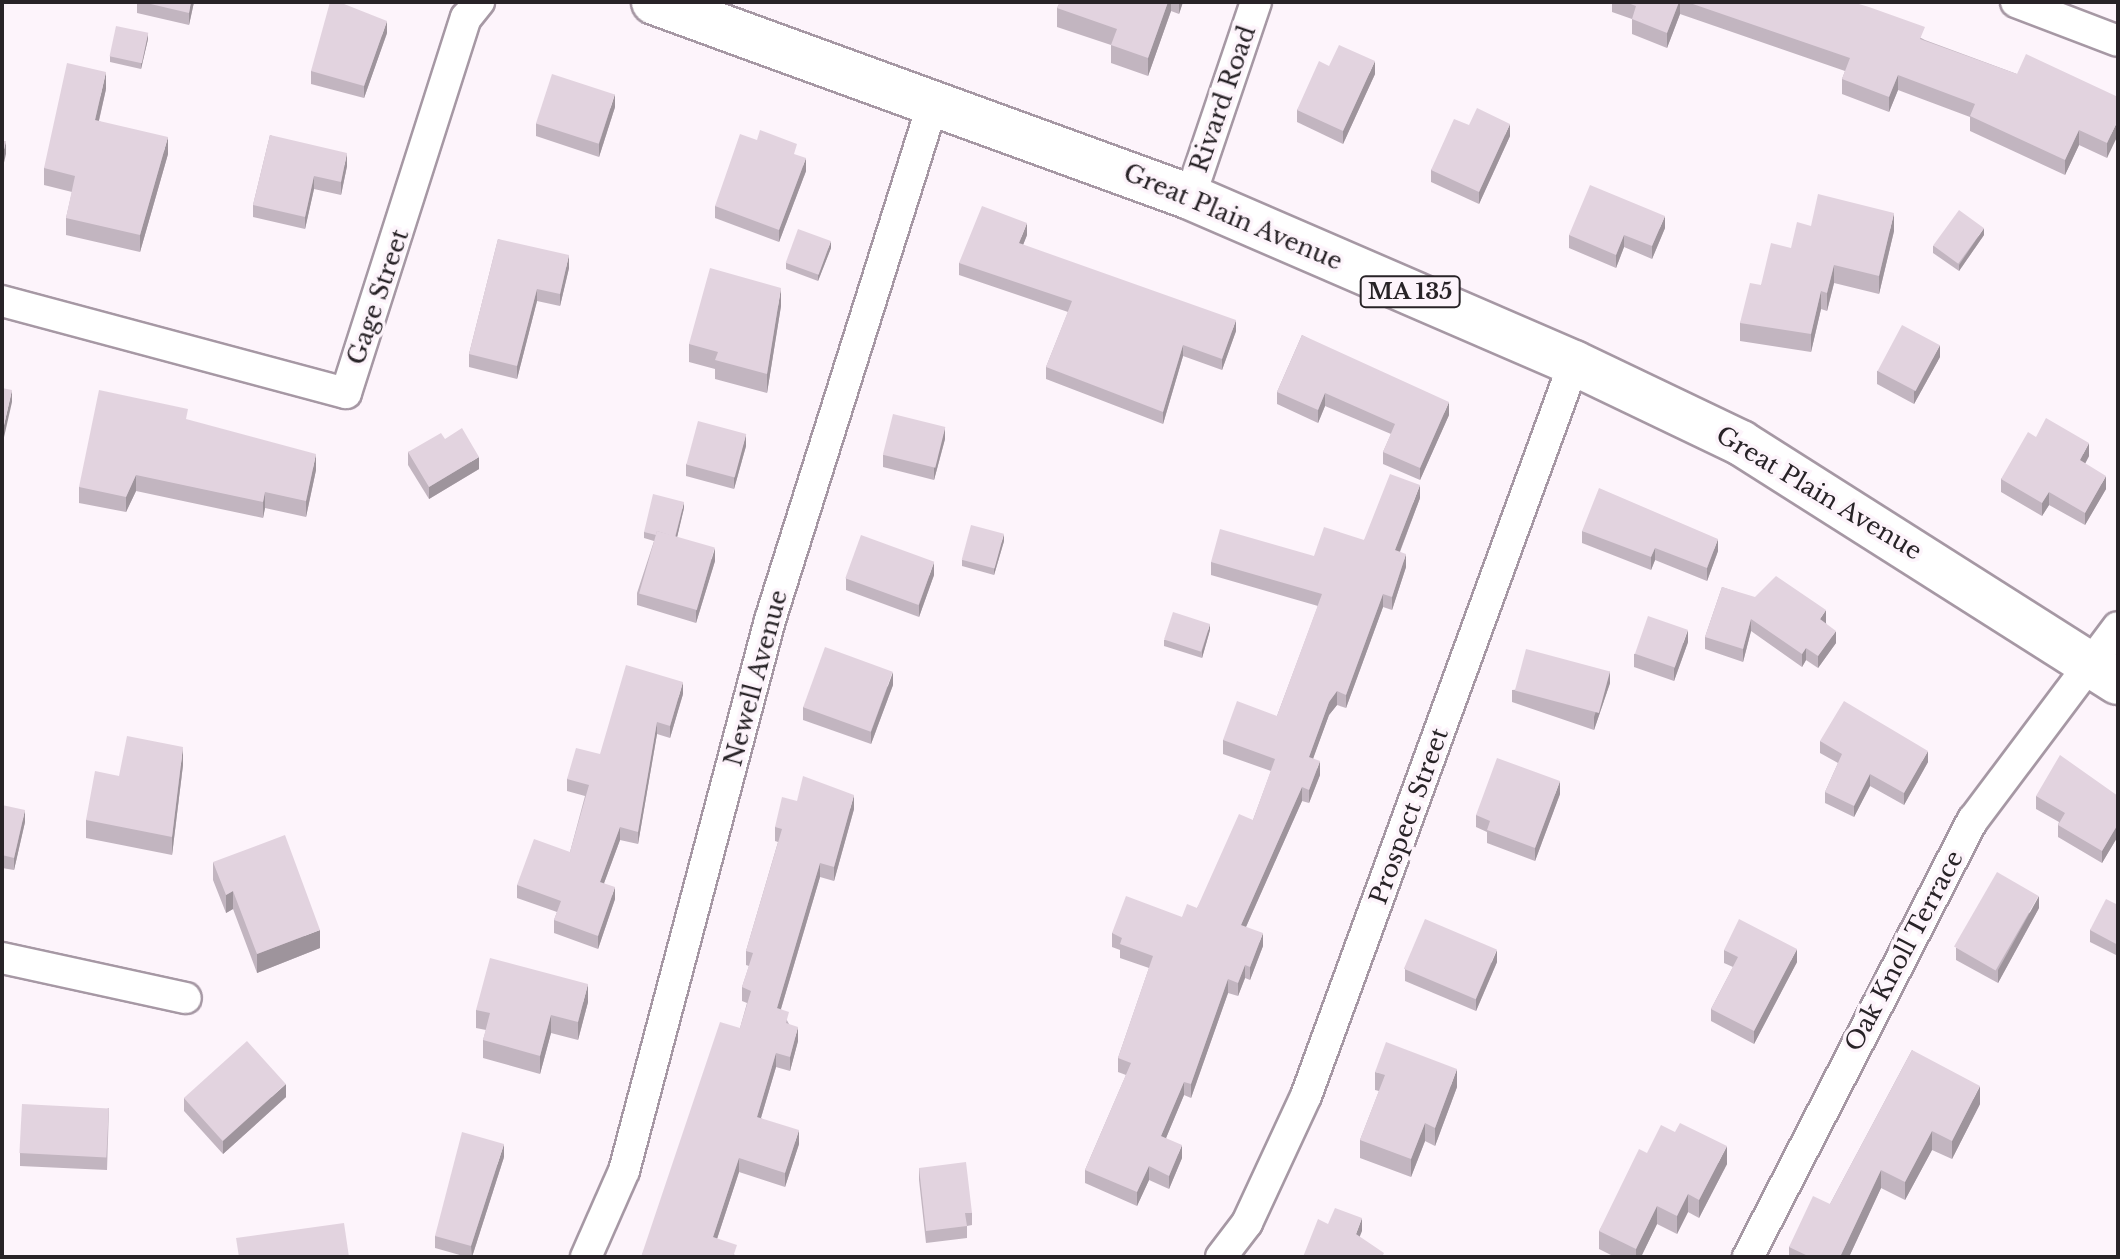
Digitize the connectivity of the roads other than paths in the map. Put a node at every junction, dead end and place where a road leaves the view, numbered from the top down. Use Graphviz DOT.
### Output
graph roads {
  1 [pos="479,2"];
  2 [pos="654,2"];
  3 [pos="1256,2"];
  4 [pos="2016,2"];
  5 [pos="2118,41"];
  6 [pos="934,100"];
  7 [pos="1190,197"];
  8 [pos="2,301"];
  9 [pos="1574,363"];
  10 [pos="2118,627"];
  11 [pos="2103,672"];
  12 [pos="2,958"];
  13 [pos="186,998"];
  14 [pos="586,1257"];
  15 [pos="1221,1257"];
  16 [pos="1748,1257"];
  1 -- 8 [label="street, Gage Street"];
  2 -- 6 [label="main road, Great Plain Avenue / MA 135"];
  3 -- 7 [label="street, Rivard Road"];
  4 -- 5 [label="street"];
  6 -- 7 [label="main road, Great Plain Avenue / MA 135"];
  6 -- 14 [label="street, Newell Avenue"];
  7 -- 9 [label="main road, Great Plain Avenue / MA 135"];
  9 -- 11 [label="main road, Great Plain Avenue / MA 135"];
  9 -- 15 [label="street, Prospect Street"];
  10 -- 11 [label="street, Oak Knoll Terrace"];
  11 -- 16 [label="street, Oak Knoll Terrace"];
  12 -- 13 [label="street"];
}
